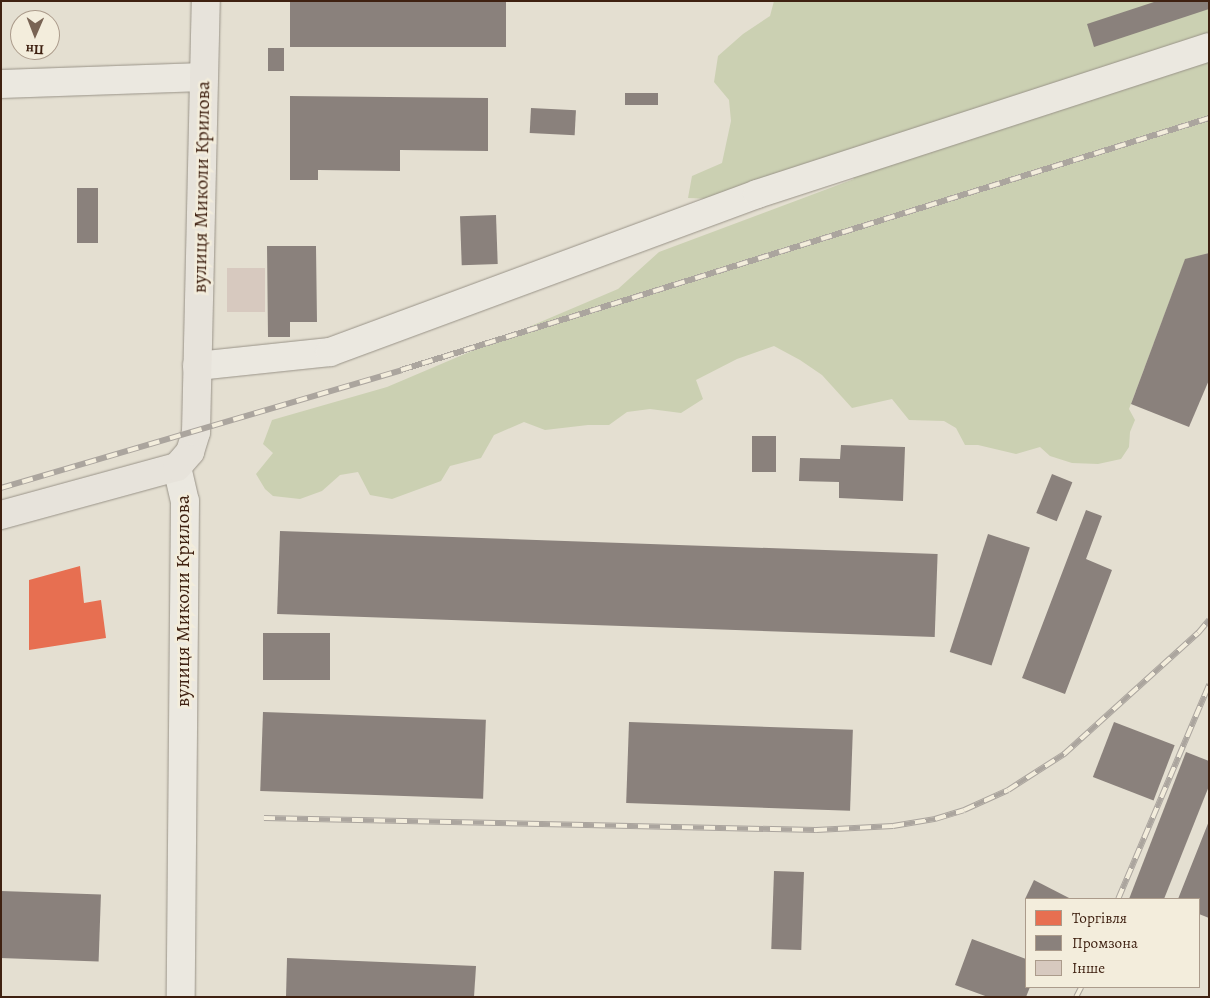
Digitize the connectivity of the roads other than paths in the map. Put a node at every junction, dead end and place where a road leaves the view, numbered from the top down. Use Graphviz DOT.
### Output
graph roads {
  1 [pos="206,1"];
  2 [pos="1209,47"];
  3 [pos="204,77"];
  4 [pos="1,84"];
  5 [pos="197,366"];
  6 [pos="177,467"];
  7 [pos="1,515"];
  8 [pos="180,997"];
  1 -- 3 [label="main road, вулиця Миколи Крилова"];
  2 -- 5 [label="street"];
  3 -- 4 [label="street"];
  3 -- 5 [label="main road, вулиця Миколи Крилова"];
  5 -- 6 [label="main road, вулиця Миколи Крилова"];
  6 -- 7 [label="main road"];
  6 -- 8 [label="street, вулиця Миколи Крилова"];
}
